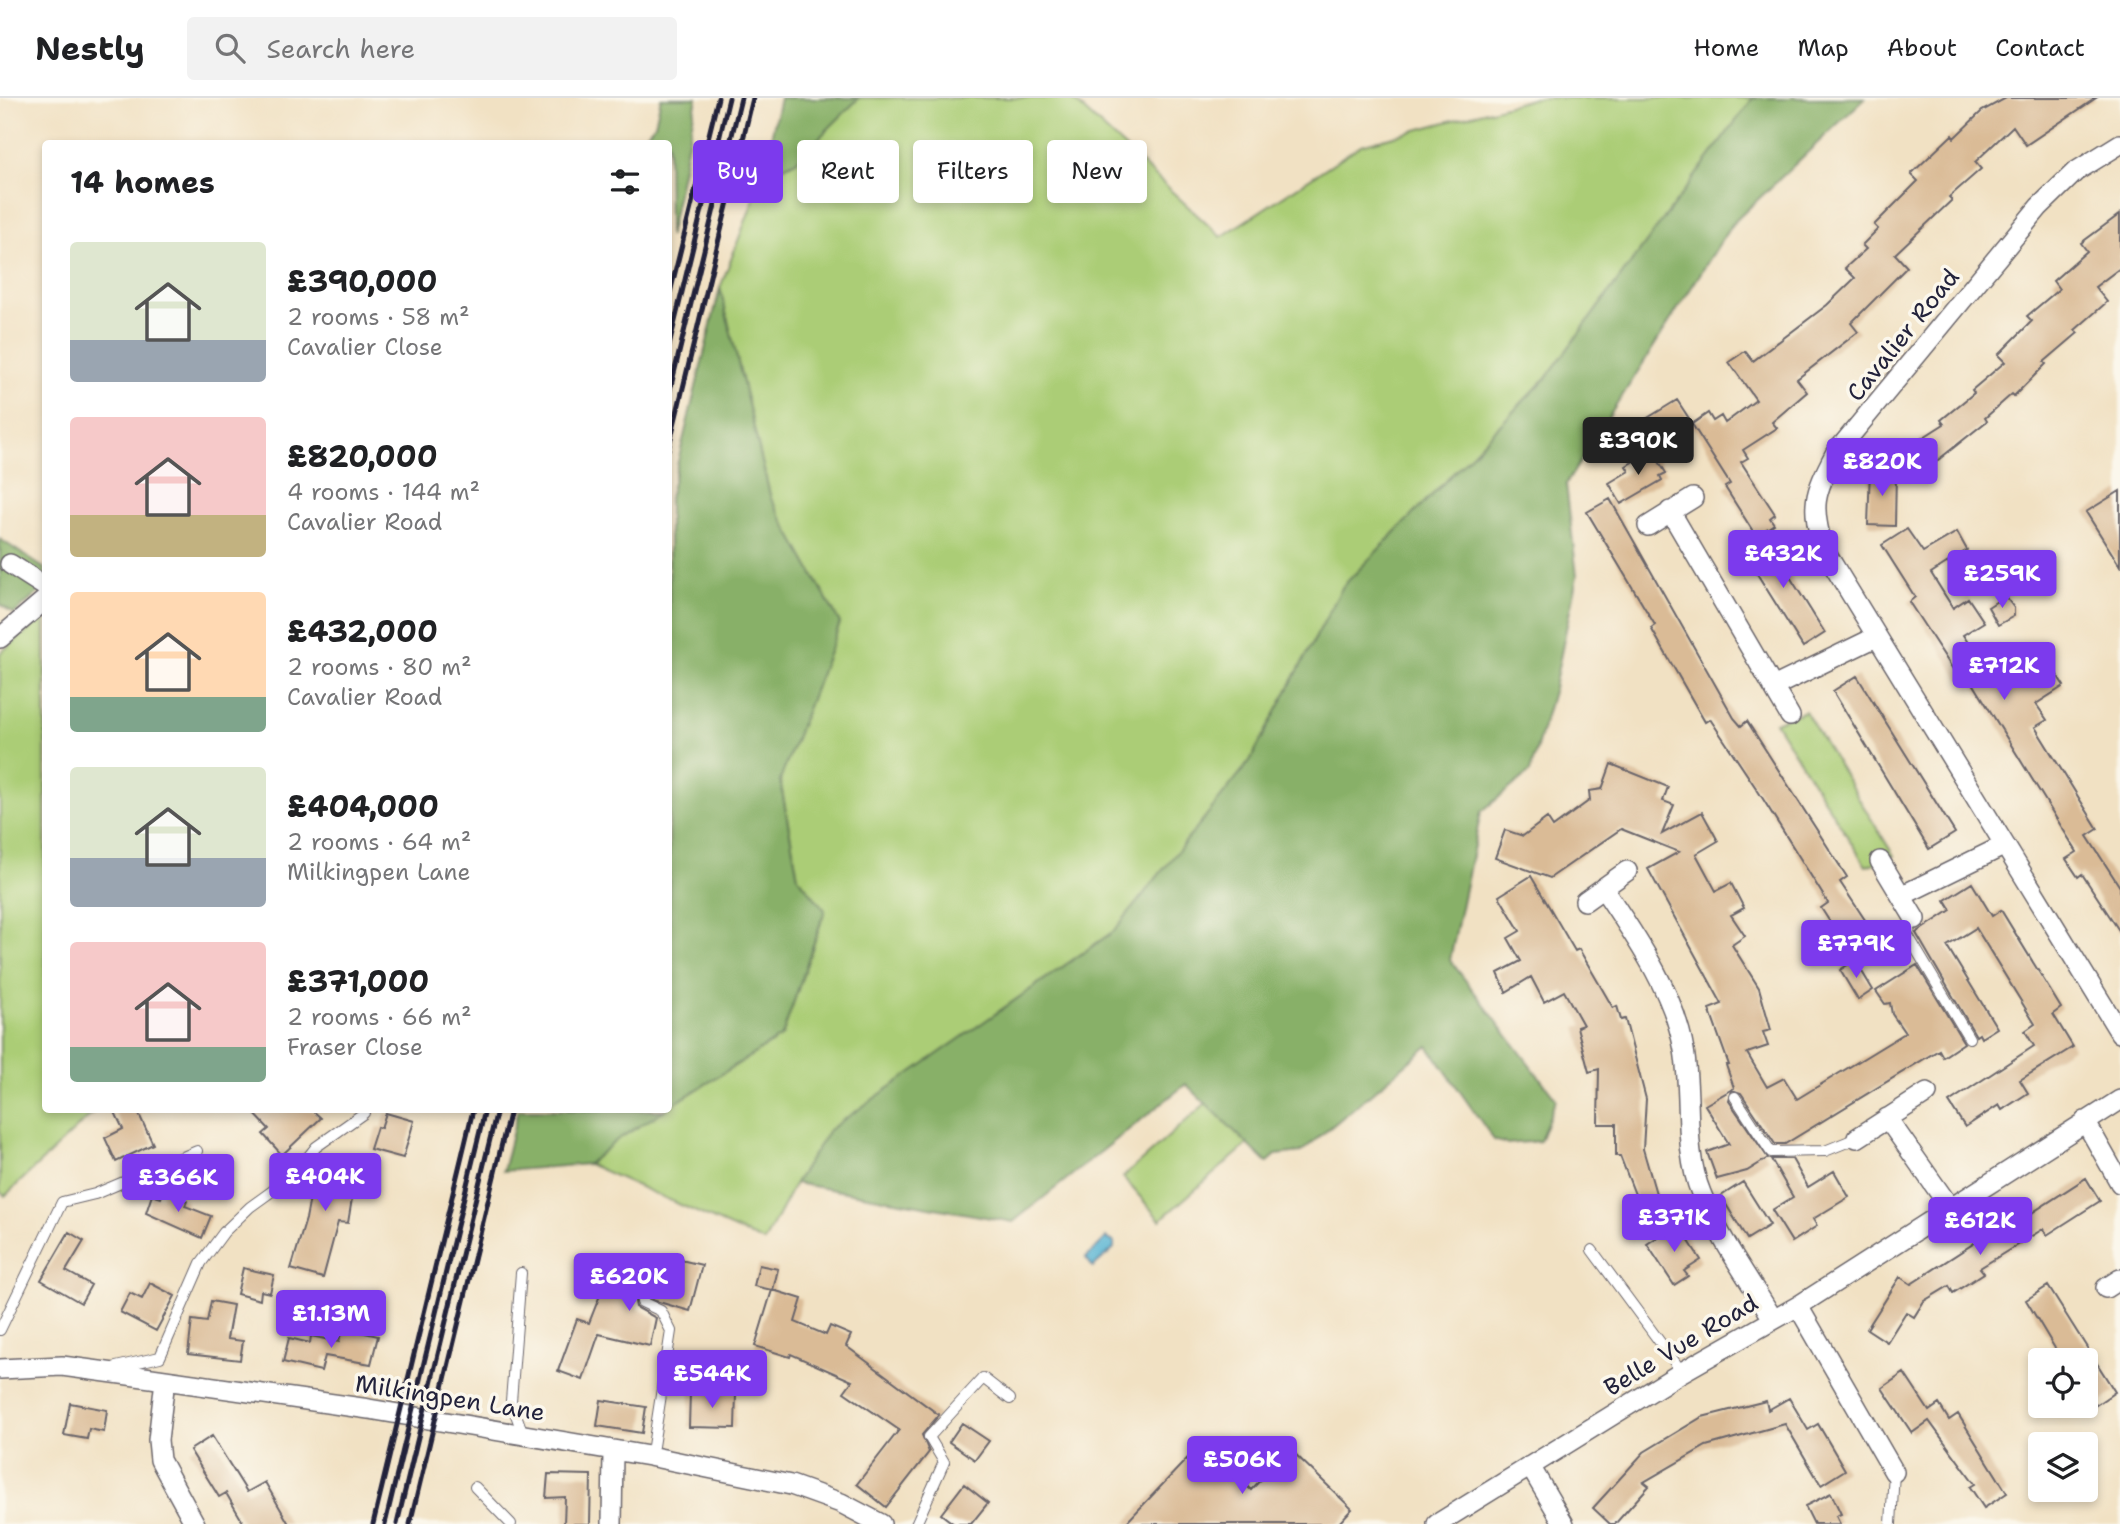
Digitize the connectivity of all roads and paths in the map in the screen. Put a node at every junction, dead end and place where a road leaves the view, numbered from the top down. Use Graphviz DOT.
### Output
graph roads {
  1 [pos="2120,144"];
  2 [pos="1693,498"];
  3 [pos="1670,512"];
  4 [pos="1648,526"];
  5 [pos="10,564"];
  6 [pos="42,584"];
  7 [pos="42,602"];
  8 [pos="1876,637"];
  9 [pos="0,639"];
  10 [pos="1773,687"];
  11 [pos="1790,716"];
  12 [pos="2003,846"];
  13 [pos="1881,861"];
  14 [pos="1627,871"];
  15 [pos="1603,888"];
  16 [pos="1903,895"];
  17 [pos="1585,901"];
  18 [pos="1911,927"];
  19 [pos="1872,943"];
  20 [pos="2120,1033"];
  21 [pos="1969,1038"];
  22 [pos="1927,1093"];
  23 [pos="1735,1097"];
  24 [pos="2120,1100"];
  25 [pos="364,1113"];
  26 [pos="1887,1118"];
  27 [pos="2085,1121"];
  28 [pos="1857,1138"];
  29 [pos="197,1151"];
  30 [pos="2120,1183"];
  31 [pos="1949,1206"];
  32 [pos="1591,1250"];
  33 [pos="521,1273"];
  34 [pos="642,1302"];
  35 [pos="1798,1306"];
  36 [pos="1773,1319"];
  37 [pos="0,1330"];
  38 [pos="0,1369"];
  39 [pos="98,1371"];
  40 [pos="1682,1372"];
  41 [pos="165,1380"];
  42 [pos="1010,1399"];
  43 [pos="523,1435"];
  44 [pos="613,1451"];
  45 [pos="649,1456"];
  46 [pos="1530,1466"];
  47 [pos="1894,1472"];
  48 [pos="475,1487"];
  49 [pos="195,1524"];
  50 [pos="511,1524"];
  51 [pos="612,1524"];
  52 [pos="881,1524"];
  53 [pos="916,1524"];
  54 [pos="1437,1524"];
  55 [pos="1564,1524"];
  56 [pos="1891,1524"];
  1 -- 8 [label="street, Cavalier Road"];
  2 -- 3 [label="street"];
  3 -- 4 [label="street"];
  3 -- 10 [label="street"];
  5 -- 6 [label="street"];
  7 -- 9 [label="street"];
  8 -- 10 [label="street"];
  8 -- 12 [label="street, Cavalier Road"];
  10 -- 11 [label="street"];
  12 -- 16 [label="street"];
  12 -- 20 [label="street, Cavalier Road"];
  13 -- 16 [label="street"];
  14 -- 15 [label="street"];
  15 -- 17 [label="street"];
  15 -- 36 [label="street"];
  16 -- 18 [label="street"];
  18 -- 19 [label="lane"];
  18 -- 21 [label="lane"];
  22 -- 26 [label="street"];
  23 -- 28 [label="lane"];
  24 -- 27 [label="street, Belle Vue Road"];
  25 -- 39 [label="lane"];
  26 -- 28 [label="street"];
  26 -- 31 [label="street"];
  27 -- 30 [label="street"];
  27 -- 31 [label="street, Belle Vue Road"];
  29 -- 37 [label="lane"];
  31 -- 35 [label="street, Belle Vue Road"];
  32 -- 40 [label="lane"];
  33 -- 43 [label="lane"];
  34 -- 45 [label="lane"];
  35 -- 36 [label="street, Belle Vue Road"];
  35 -- 47 [label="street"];
  36 -- 40 [label="street, Belle Vue Road"];
  38 -- 39 [label="street, Milkingpen Lane"];
  39 -- 41 [label="street, Milkingpen Lane"];
  40 -- 46 [label="street, Belle Vue Road"];
  41 -- 43 [label="street, Milkingpen Lane"];
  41 -- 49 [label="street"];
  42 -- 53 [label="lane"];
  43 -- 44 [label="street, Milkingpen Lane"];
  44 -- 45 [label="street, Milkingpen Lane"];
  44 -- 51 [label="street"];
  45 -- 52 [label="street, Milkingpen Lane"];
  46 -- 54 [label="street, Belle Vue Road"];
  46 -- 55 [label="street"];
  47 -- 56 [label="lane"];
  48 -- 50 [label="lane"];
}
